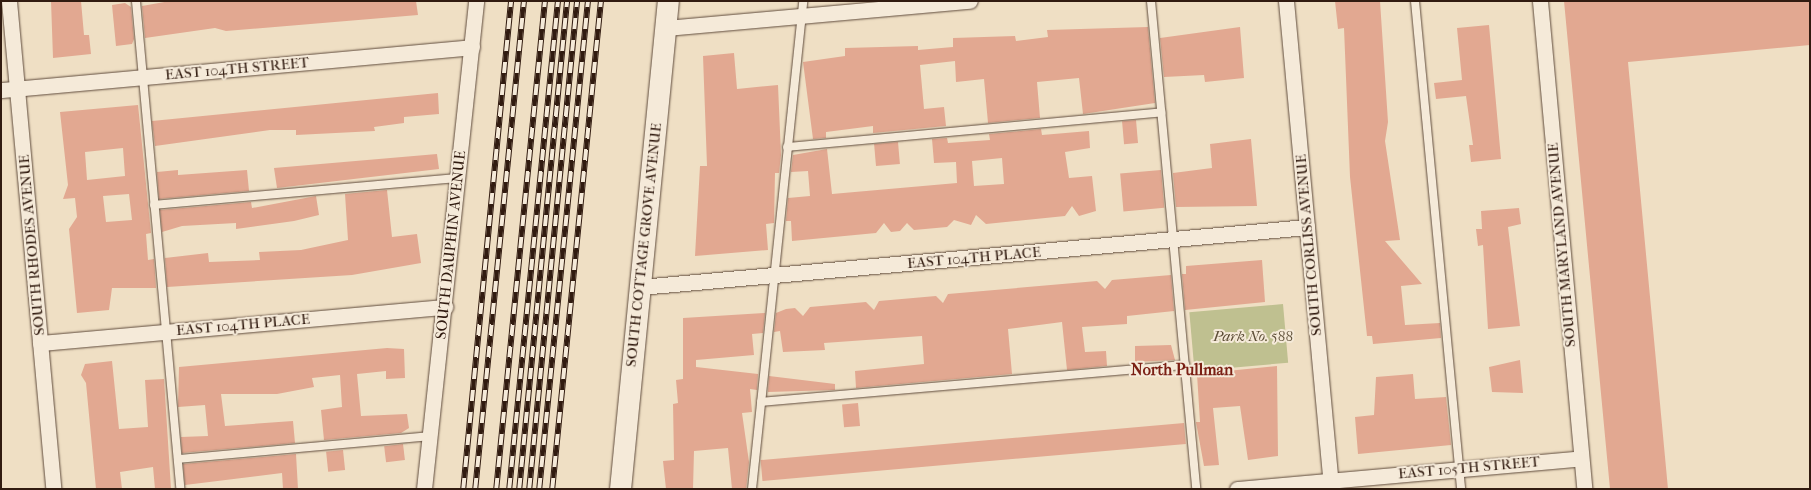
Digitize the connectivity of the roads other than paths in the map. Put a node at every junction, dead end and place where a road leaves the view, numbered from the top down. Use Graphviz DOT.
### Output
graph roads {
  1 [pos="9,1"];
  2 [pos="136,1"];
  3 [pos="476,1"];
  4 [pos="668,1"];
  5 [pos="803,1"];
  6 [pos="970,1"];
  7 [pos="1151,1"];
  8 [pos="1286,1"];
  9 [pos="1415,1"];
  10 [pos="1540,1"];
  11 [pos="801,17"];
  12 [pos="665,28"];
  13 [pos="472,47"];
  14 [pos="142,77"];
  15 [pos="18,88"];
  16 [pos="1,90"];
  17 [pos="1161,112"];
  18 [pos="787,147"];
  19 [pos="459,178"];
  20 [pos="154,205"];
  21 [pos="1307,227"];
  22 [pos="1173,239"];
  23 [pos="774,277"];
  24 [pos="640,287"];
  25 [pos="445,307"];
  26 [pos="167,332"];
  27 [pos="40,343"];
  28 [pos="1185,365"];
  29 [pos="761,402"];
  30 [pos="430,436"];
  31 [pos="1581,458"];
  32 [pos="178,459"];
  33 [pos="1459,469"];
  34 [pos="1331,484"];
  35 [pos="53,489"];
  36 [pos="180,489"];
  37 [pos="424,489"];
  38 [pos="620,489"];
  39 [pos="752,489"];
  40 [pos="1196,489"];
  41 [pos="1237,489"];
  42 [pos="1461,489"];
  43 [pos="1584,489"];
  1 -- 15 [label="street, SOUTH RHODES AVENUE"];
  2 -- 14 [label="lane"];
  3 -- 13 [label="street, SOUTH DAUPHIN AVENUE"];
  4 -- 12 [label="street, SOUTH COTTAGE GROVE AVENUE"];
  5 -- 11 [label="lane"];
  6 -- 11 [label="street"];
  7 -- 17 [label="lane"];
  8 -- 21 [label="street, SOUTH CORLISS AVENUE"];
  9 -- 33 [label="lane"];
  10 -- 31 [label="street, SOUTH MARYLAND AVENUE"];
  11 -- 12 [label="street"];
  11 -- 18 [label="lane"];
  12 -- 24 [label="street, SOUTH COTTAGE GROVE AVENUE"];
  13 -- 14 [label="street, EAST 104TH STREET"];
  13 -- 19 [label="street, SOUTH DAUPHIN AVENUE"];
  14 -- 15 [label="street, EAST 104TH STREET"];
  14 -- 20 [label="lane"];
  15 -- 16 [label="street, EAST 104TH STREET"];
  15 -- 27 [label="street, SOUTH RHODES AVENUE"];
  17 -- 18 [label="lane"];
  17 -- 22 [label="lane"];
  18 -- 23 [label="lane"];
  19 -- 20 [label="lane"];
  19 -- 25 [label="street, SOUTH DAUPHIN AVENUE"];
  20 -- 26 [label="lane"];
  21 -- 22 [label="street, EAST 104TH PLACE"];
  21 -- 34 [label="street, SOUTH CORLISS AVENUE"];
  22 -- 23 [label="street, EAST 104TH PLACE"];
  22 -- 28 [label="lane"];
  23 -- 24 [label="street, EAST 104TH PLACE"];
  23 -- 29 [label="lane"];
  24 -- 38 [label="street, SOUTH COTTAGE GROVE AVENUE"];
  25 -- 26 [label="street, EAST 104TH PLACE"];
  25 -- 30 [label="street, SOUTH DAUPHIN AVENUE"];
  26 -- 27 [label="street, EAST 104TH PLACE"];
  26 -- 32 [label="lane"];
  27 -- 35 [label="street, SOUTH RHODES AVENUE"];
  28 -- 29 [label="lane"];
  28 -- 40 [label="lane"];
  29 -- 39 [label="lane"];
  30 -- 32 [label="lane"];
  30 -- 37 [label="street, SOUTH DAUPHIN AVENUE"];
  31 -- 33 [label="street, EAST 105TH STREET"];
  31 -- 43 [label="street, SOUTH MARYLAND AVENUE"];
  32 -- 36 [label="lane"];
  33 -- 34 [label="street, EAST 105TH STREET"];
  33 -- 42 [label="lane"];
  34 -- 41 [label="street, EAST 105TH STREET"];
}
